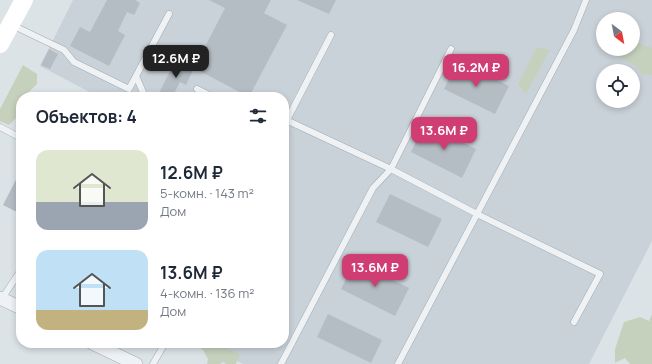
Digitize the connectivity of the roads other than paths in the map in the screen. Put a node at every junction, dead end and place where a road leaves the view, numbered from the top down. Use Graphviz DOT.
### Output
graph roads {
  1 [pos="24,0"];
  2 [pos="586,0"];
  3 [pos="169,14"];
  4 [pos="11,25"];
  5 [pos="331,35"];
  6 [pos="0,44"];
  7 [pos="451,49"];
  8 [pos="136,76"];
  9 [pos="197,89"];
  10 [pos="143,92"];
  11 [pos="203,92"];
  12 [pos="289,113"];
  13 [pos="289,122"];
  14 [pos="0,127"];
  15 [pos="16,135"];
  16 [pos="391,169"];
  17 [pos="477,214"];
  18 [pos="16,277"];
  19 [pos="0,299"];
  20 [pos="16,306"];
  21 [pos="574,322"];
  22 [pos="104,348"];
  23 [pos="162,348"];
  24 [pos="136,364"];
  25 [pos="153,364"];
  26 [pos="281,364"];
  27 [pos="398,364"];
  1 -- 4 [label="street"];
  2 -- 17 [label="lane"];
  3 -- 8 [label="lane"];
  4 -- 6 [label="street"];
  4 -- 8 [label="lane"];
  5 -- 12 [label="lane"];
  7 -- 16 [label="lane"];
  8 -- 10 [label="lane"];
  9 -- 11 [label="lane"];
  13 -- 16 [label="lane"];
  14 -- 15 [label="lane"];
  16 -- 17 [label="lane"];
  16 -- 26 [label="lane"];
  17 -- 21 [label="lane"];
  17 -- 27 [label="lane"];
  18 -- 19 [label="lane"];
  19 -- 20 [label="street"];
  22 -- 24 [label="street"];
  23 -- 25 [label="lane"];
}
